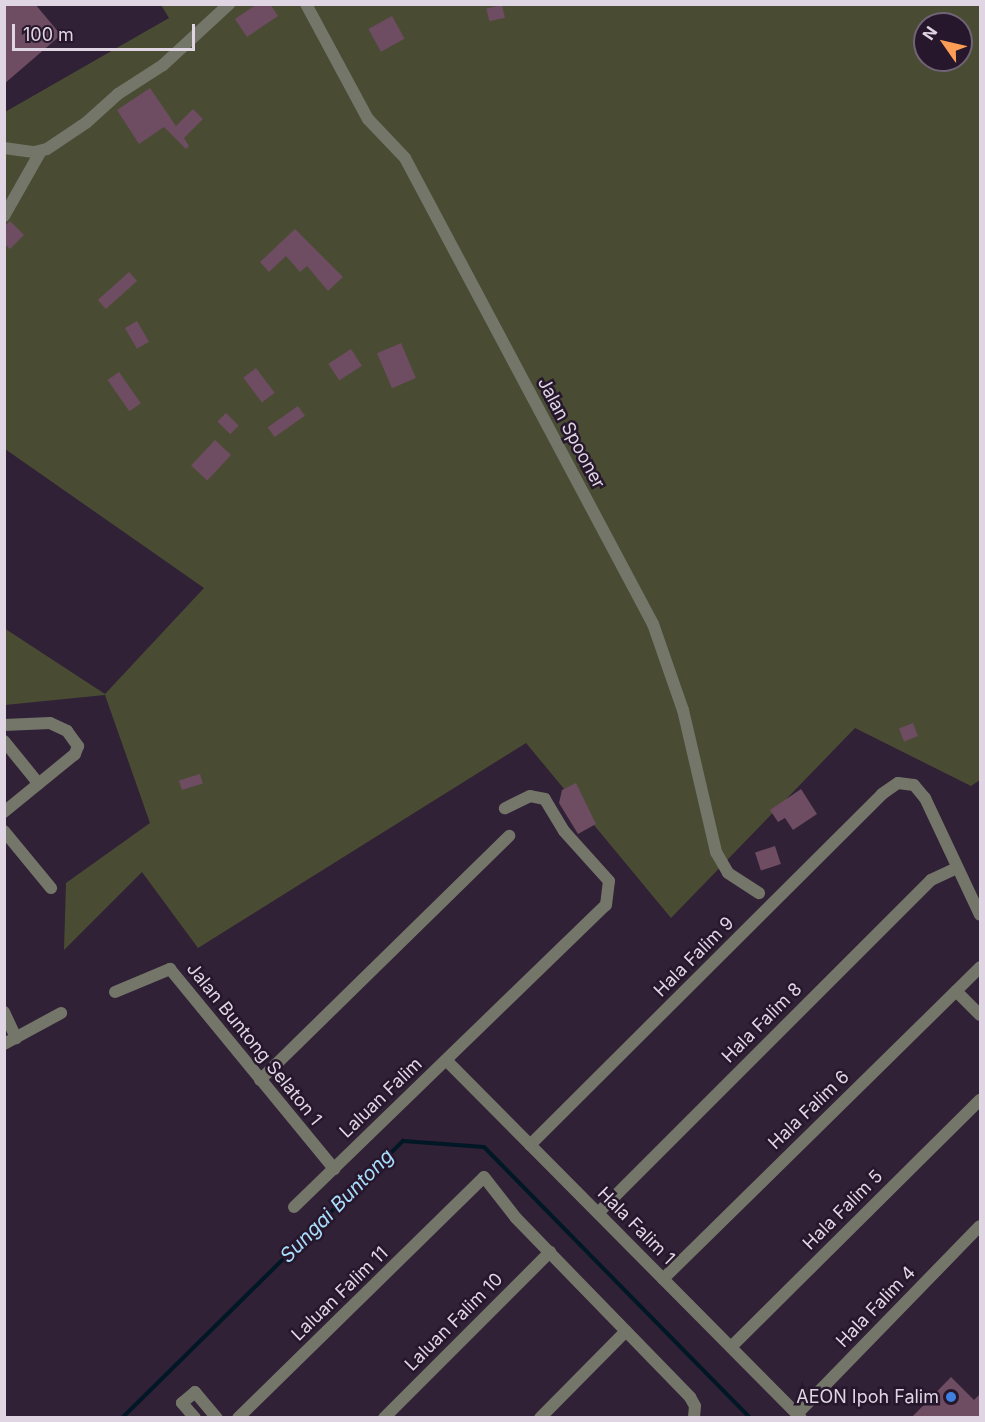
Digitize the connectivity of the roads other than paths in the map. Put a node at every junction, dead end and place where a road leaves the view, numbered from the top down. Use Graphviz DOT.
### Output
graph roads {
  1 [pos="229,4"];
  2 [pos="306,4"];
  3 [pos="4,148"];
  4 [pos="41,151"];
  5 [pos="4,216"];
  6 [pos="4,725"];
  7 [pos="4,741"];
  8 [pos="39,784"];
  9 [pos="505,808"];
  10 [pos="4,812"];
  11 [pos="4,831"];
  12 [pos="509,836"];
  13 [pos="957,868"];
  14 [pos="51,888"];
  15 [pos="759,893"];
  16 [pos="981,915"];
  17 [pos="981,967"];
  18 [pos="956,991"];
  19 [pos="115,992"];
  20 [pos="4,1012"];
  21 [pos="61,1013"];
  22 [pos="981,1016"];
  23 [pos="10,1041"];
  24 [pos="446,1060"];
  25 [pos="260,1080"];
  26 [pos="981,1100"];
  27 [pos="530,1145"];
  28 [pos="334,1169"];
  29 [pos="294,1207"];
  30 [pos="598,1213"];
  31 [pos="981,1226"];
  32 [pos="550,1252"];
  33 [pos="663,1279"];
  34 [pos="626,1331"];
  35 [pos="731,1347"];
  36 [pos="799,1416"];
  37 [pos="695,1417"];
  38 [pos="195,1418"];
  39 [pos="217,1418"];
  40 [pos="238,1418"];
  41 [pos="384,1418"];
  42 [pos="540,1418"];
  1 -- 4 [label="street"];
  2 -- 15 [label="street, Jalan Spooner"];
  3 -- 4 [label="street"];
  4 -- 5 [label="street"];
  6 -- 8 [label="street"];
  7 -- 8 [label="street"];
  8 -- 10 [label="street"];
  9 -- 24 [label="street, Laluan Falim"];
  11 -- 14 [label="street"];
  12 -- 25 [label="street"];
  13 -- 16 [label="street"];
  13 -- 27 [label="street, Hala Falim 9"];
  13 -- 30 [label="street, Hala Falim 8"];
  17 -- 18 [label="street, Hala Falim 6"];
  18 -- 22 [label="street"];
  18 -- 33 [label="street, Hala Falim 6"];
  19 -- 25 [label="street, Jalan Buntong Selaton 1"];
  20 -- 23 [label="street"];
  21 -- 23 [label="street"];
  24 -- 27 [label="street, Hala Falim 1"];
  24 -- 28 [label="street, Laluan Falim"];
  25 -- 28 [label="street, Jalan Buntong Selaton 1"];
  26 -- 35 [label="street, Hala Falim 5"];
  27 -- 30 [label="street, Hala Falim 1"];
  28 -- 29 [label="street, Laluan Falim"];
  30 -- 33 [label="street, Hala Falim 1"];
  31 -- 36 [label="street, Hala Falim 4"];
  32 -- 34 [label="street"];
  32 -- 40 [label="street, Laluan Falim 11"];
  32 -- 41 [label="street, Laluan Falim 10"];
  33 -- 35 [label="street, Hala Falim 1"];
  34 -- 37 [label="street"];
  34 -- 42 [label="street"];
  35 -- 36 [label="street, Hala Falim 1"];
  38 -- 39 [label="street"];
}
